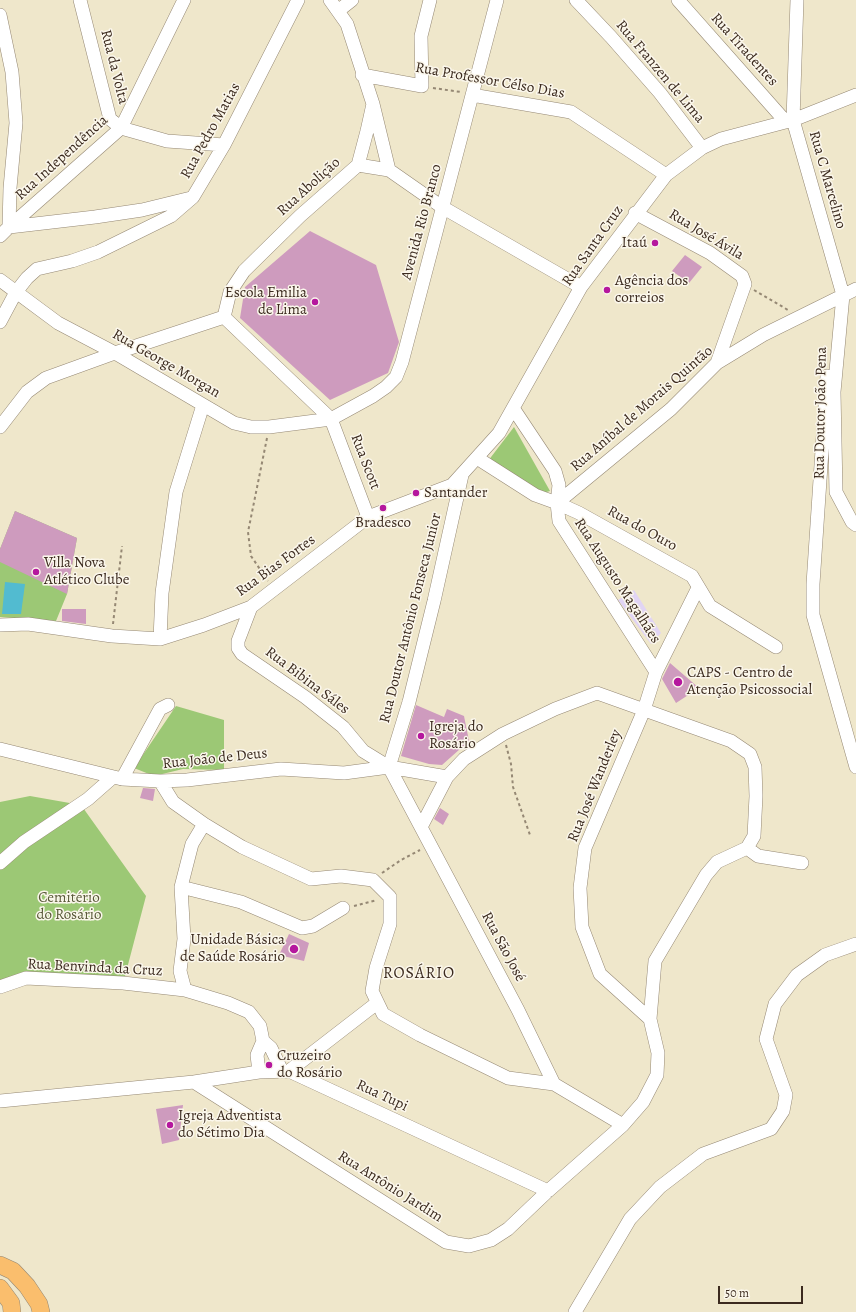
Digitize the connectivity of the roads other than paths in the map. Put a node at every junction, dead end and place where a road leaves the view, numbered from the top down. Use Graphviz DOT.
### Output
graph roads {
  1 [pos="80,0"];
  2 [pos="184,0"];
  3 [pos="298,0"];
  4 [pos="330,0"];
  5 [pos="352,0"];
  6 [pos="430,0"];
  7 [pos="497,0"];
  8 [pos="576,0"];
  9 [pos="678,0"];
  10 [pos="797,0"];
  11 [pos="338,11"];
  12 [pos="0,15"];
  13 [pos="362,75"];
  14 [pos="472,94"];
  15 [pos="856,95"];
  16 [pos="373,104"];
  17 [pos="790,121"];
  18 [pos="121,128"];
  19 [pos="224,145"];
  20 [pos="702,148"];
  21 [pos="358,165"];
  22 [pos="389,170"];
  23 [pos="666,175"];
  24 [pos="192,197"];
  25 [pos="442,207"];
  26 [pos="636,213"];
  27 [pos="5,231"];
  28 [pos="0,280"];
  29 [pos="581,288"];
  30 [pos="856,289"];
  31 [pos="16,292"];
  32 [pos="843,295"];
  33 [pos="224,317"];
  34 [pos="0,322"];
  35 [pos="839,340"];
  36 [pos="115,353"];
  37 [pos="718,363"];
  38 [pos="203,405"];
  39 [pos="513,408"];
  40 [pos="331,419"];
  41 [pos="0,427"];
  42 [pos="477,458"];
  43 [pos="462,475"];
  44 [pos="557,503"];
  45 [pos="368,517"];
  46 [pos="856,525"];
  47 [pos="698,588"];
  48 [pos="251,607"];
  49 [pos="0,625"];
  50 [pos="160,639"];
  51 [pos="776,647"];
  52 [pos="656,672"];
  53 [pos="168,705"];
  54 [pos="644,710"];
  55 [pos="0,749"];
  56 [pos="389,767"];
  57 [pos="856,767"];
  58 [pos="447,777"];
  59 [pos="117,778"];
  60 [pos="160,781"];
  61 [pos="204,824"];
  62 [pos="421,827"];
  63 [pos="747,848"];
  64 [pos="0,863"];
  65 [pos="802,863"];
  66 [pos="181,887"];
  67 [pos="343,908"];
  68 [pos="856,944"];
  69 [pos="0,987"];
  70 [pos="185,990"];
  71 [pos="377,1003"];
  72 [pos="650,1019"];
  73 [pos="263,1042"];
  74 [pos="286,1071"];
  75 [pos="259,1072"];
  76 [pos="194,1082"];
  77 [pos="554,1084"];
  78 [pos="0,1101"];
  79 [pos="611,1118"];
  80 [pos="623,1125"];
  81 [pos="536,1185"];
  82 [pos="548,1191"];
  83 [pos="0,1265"];
  84 [pos="0,1288"];
  85 [pos="12,1312"];
  86 [pos="41,1312"];
  87 [pos="575,1312"];
  1 -- 18 [label="street, Rua da Volta"];
  2 -- 18 [label="street, Rua Independência"];
  3 -- 19 [label="street, Rua Pedro Matias"];
  4 -- 11 [label="street"];
  5 -- 11 [label="street"];
  6 -- 13 [label="street, Rua Professor Célso Dias"];
  7 -- 14 [label="street, Avenida Rio Branco"];
  8 -- 20 [label="street, Rua Franzen de Lima"];
  9 -- 17 [label="street, Rua Tiradentes"];
  10 -- 17 [label="street"];
  11 -- 13 [label="street"];
  12 -- 27 [label="street"];
  13 -- 16 [label="street"];
  14 -- 23 [label="street, Rua Professor Célso Dias"];
  14 -- 25 [label="street, Avenida Rio Branco"];
  15 -- 17 [label="street, Rua Santa Cruz"];
  16 -- 21 [label="street, Rua Abolição"];
  16 -- 22 [label="street"];
  17 -- 20 [label="street, Rua Santa Cruz"];
  17 -- 32 [label="street, Rua C Marcelino"];
  18 -- 19 [label="street"];
  18 -- 27 [label="street, Rua Independência"];
  19 -- 24 [label="street, Rua Pedro Matias"];
  20 -- 23 [label="street, Rua Santa Cruz"];
  21 -- 22 [label="street"];
  21 -- 33 [label="street, Rua Abolição"];
  22 -- 25 [label="street"];
  23 -- 26 [label="street, Rua Santa Cruz"];
  24 -- 27 [label="street, Rua Pedro Matias"];
  24 -- 31 [label="street"];
  25 -- 29 [label="street"];
  25 -- 40 [label="street, Avenida Rio Branco"];
  26 -- 29 [label="street, Rua Santa Cruz"];
  26 -- 37 [label="street, Rua José Ávila"];
  28 -- 31 [label="street, Rua George Morgan"];
  29 -- 39 [label="street, Rua Santa Cruz"];
  30 -- 32 [label="street, Rua Aníbal de Morais Quintão"];
  31 -- 34 [label="street"];
  31 -- 36 [label="street, Rua George Morgan"];
  32 -- 35 [label="street, Rua Doutor João Pena"];
  32 -- 37 [label="street, Rua Aníbal de Morais Quintão"];
  33 -- 36 [label="street"];
  33 -- 40 [label="street"];
  35 -- 46 [label="street, Rua Doutor João Pena"];
  35 -- 57 [label="street"];
  36 -- 38 [label="street, Rua George Morgan"];
  36 -- 41 [label="street"];
  37 -- 44 [label="street, Rua Aníbal de Morais Quintão"];
  38 -- 40 [label="street, Rua George Morgan"];
  38 -- 50 [label="street"];
  39 -- 42 [label="street, Rua Santa Cruz"];
  39 -- 44 [label="street, Rua Augusto Magalhães"];
  40 -- 45 [label="street, Rua Scott"];
  42 -- 43 [label="street, Rua Bias Fortes"];
  42 -- 44 [label="street, Rua do Ouro"];
  43 -- 45 [label="street, Rua Bias Fortes"];
  43 -- 56 [label="street, Rua Doutor Antônio Fonseca Junior"];
  44 -- 47 [label="street, Rua do Ouro"];
  44 -- 52 [label="street, Rua Augusto Magalhães"];
  45 -- 48 [label="street, Rua Bias Fortes"];
  47 -- 51 [label="street, Rua do Ouro"];
  47 -- 52 [label="street"];
  48 -- 50 [label="street, Rua Bias Fortes"];
  48 -- 56 [label="street, Rua Bibina Sáles"];
  49 -- 50 [label="street, Rua Bias Fortes"];
  52 -- 54 [label="street"];
  53 -- 59 [label="street"];
  54 -- 58 [label="street"];
  54 -- 63 [label="street"];
  54 -- 72 [label="street, Rua José Wanderley"];
  55 -- 59 [label="street, Rua João de Deus"];
  56 -- 58 [label="street"];
  56 -- 60 [label="street, Rua João de Deus"];
  56 -- 62 [label="street, Rua São José"];
  58 -- 62 [label="street"];
  59 -- 60 [label="street, Rua João de Deus"];
  59 -- 64 [label="street"];
  60 -- 61 [label="street"];
  61 -- 66 [label="street"];
  61 -- 71 [label="street"];
  62 -- 77 [label="street, Rua São José"];
  63 -- 65 [label="street"];
  63 -- 72 [label="street, Rua Antônio Jardim"];
  66 -- 67 [label="street"];
  66 -- 70 [label="street"];
  68 -- 87 [label="street"];
  69 -- 70 [label="street, Rua Benvinda da Cruz"];
  70 -- 73 [label="street, Rua Benvinda da Cruz"];
  71 -- 74 [label="street"];
  71 -- 77 [label="street"];
  72 -- 80 [label="street, Rua Antônio Jardim"];
  73 -- 74 [label="street, Rua Benvinda da Cruz"];
  73 -- 75 [label="street"];
  74 -- 75 [label="street, Rua Tupi"];
  74 -- 81 [label="street, Rua Tupi"];
  75 -- 76 [label="street, Rua Tupi"];
  76 -- 78 [label="street"];
  76 -- 82 [label="street, Rua Antônio Jardim"];
  77 -- 79 [label="street"];
  79 -- 80 [label="street"];
  79 -- 81 [label="street"];
  80 -- 82 [label="street, Rua Antônio Jardim"];
  81 -- 82 [label="street, Rua Tupi"];
  83 -- 86 [label="main road"];
  84 -- 85 [label="main road"];
}
